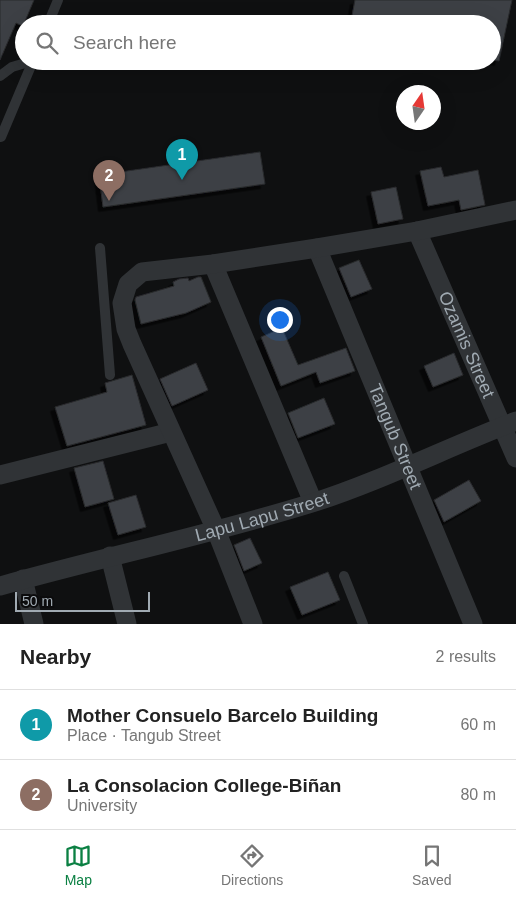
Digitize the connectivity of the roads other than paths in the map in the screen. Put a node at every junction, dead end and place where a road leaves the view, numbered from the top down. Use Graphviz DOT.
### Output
graph roads {
  1 [pos="58,0"];
  2 [pos="52,15"];
  3 [pos="15,66"];
  4 [pos="28,70"];
  5 [pos="0,76"];
  6 [pos="0,136"];
  7 [pos="516,210"];
  8 [pos="417,231"];
  9 [pos="100,248"];
  10 [pos="317,248"];
  11 [pos="213,264"];
  12 [pos="104,296"];
  13 [pos="124,296"];
  14 [pos="110,376"];
  15 [pos="510,424"];
  16 [pos="171,432"];
  17 [pos="516,458"];
  18 [pos="408,466"];
  19 [pos="0,475"];
  20 [pos="313,502"];
  21 [pos="216,530"];
  22 [pos="110,556"];
  23 [pos="344,576"];
  24 [pos="23,579"];
  25 [pos="0,586"];
  26 [pos="34,624"];
  27 [pos="127,624"];
  28 [pos="254,624"];
  29 [pos="363,624"];
  30 [pos="473,624"];
  1 -- 2 [label="lane"];
  3 -- 5 [label="lane"];
  4 -- 6 [label="lane"];
  7 -- 8 [label="street"];
  8 -- 10 [label="street"];
  8 -- 15 [label="street, Ozamis Street"];
  9 -- 12 [label="lane"];
  10 -- 11 [label="street"];
  10 -- 18 [label="street, Tangub Street"];
  11 -- 13 [label="street"];
  11 -- 20 [label="street"];
  12 -- 13 [label="lane"];
  12 -- 14 [label="lane"];
  13 -- 16 [label="street"];
  15 -- 17 [label="street, Ozamis Street"];
  15 -- 18 [label="street, Lapu Lapu Street"];
  16 -- 19 [label="street"];
  16 -- 21 [label="street"];
  18 -- 20 [label="street, Lapu Lapu Street"];
  18 -- 30 [label="street, Tangub Street"];
  20 -- 21 [label="street, Lapu Lapu Street"];
  21 -- 22 [label="street, Lapu Lapu Street"];
  21 -- 28 [label="street"];
  22 -- 24 [label="street, Lapu Lapu Street"];
  22 -- 27 [label="street"];
  23 -- 29 [label="lane"];
  24 -- 25 [label="street, Lapu Lapu Street"];
  24 -- 26 [label="street"];
}
